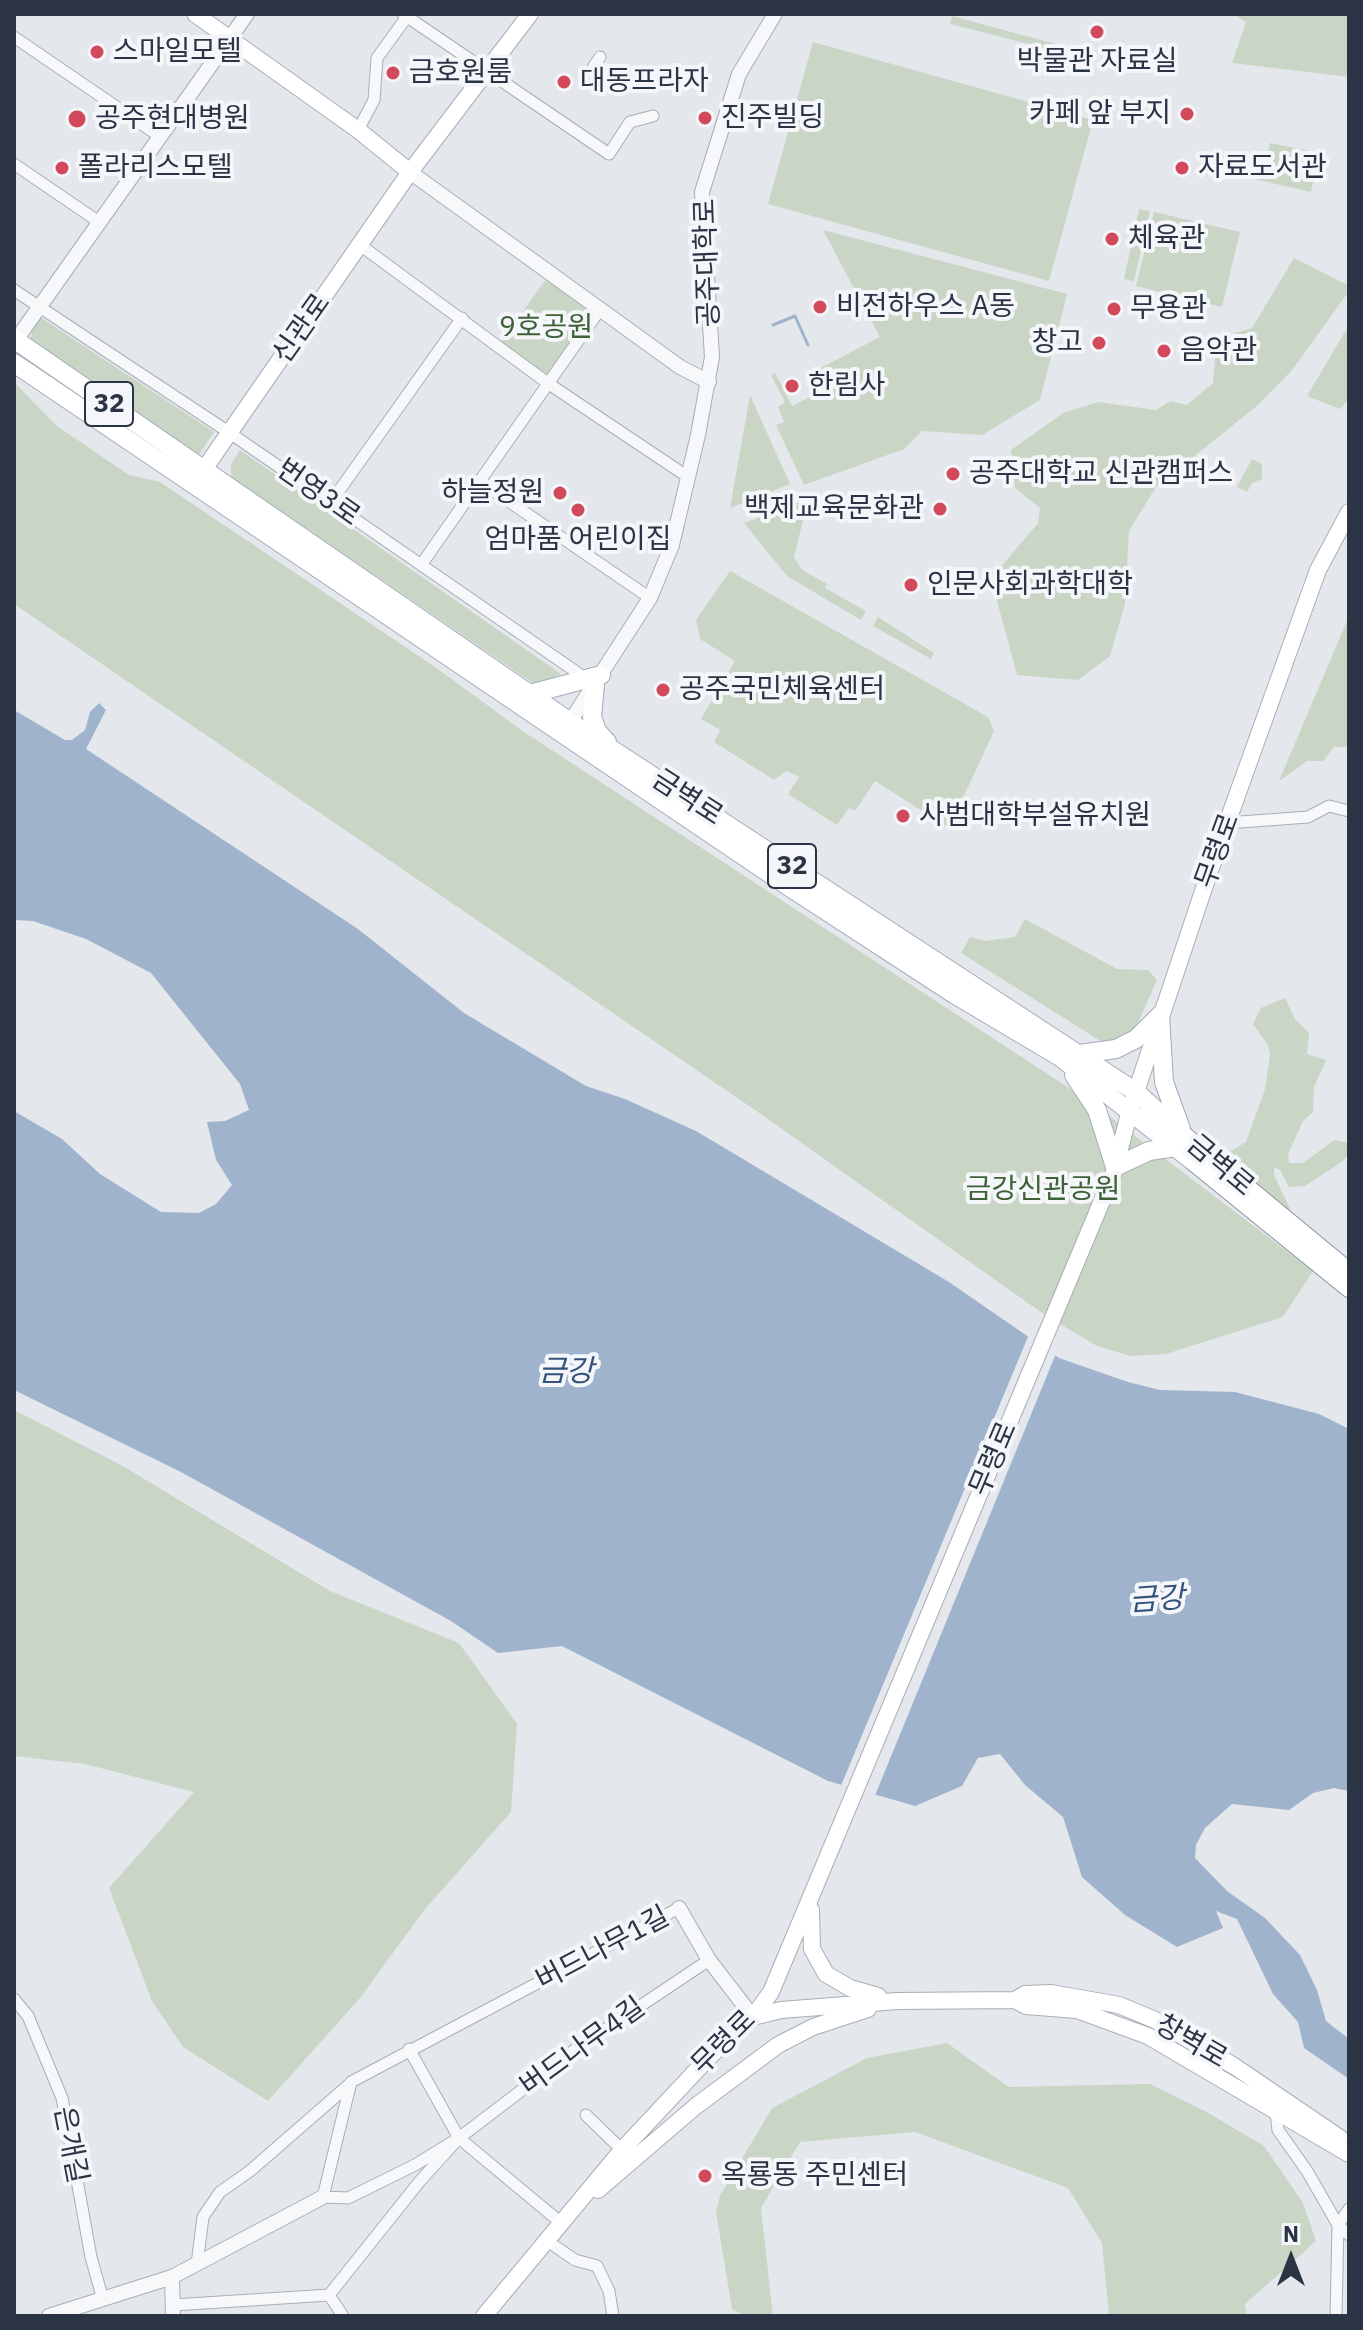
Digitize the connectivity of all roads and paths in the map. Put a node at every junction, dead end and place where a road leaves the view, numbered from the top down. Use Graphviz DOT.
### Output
graph roads {
  1 [pos="195,14"];
  2 [pos="247,14"];
  3 [pos="530,14"];
  4 [pos="775,14"];
  5 [pos="406,15"];
  6 [pos="14,37"];
  7 [pos="230,38"];
  8 [pos="489,72"];
  9 [pos="653,116"];
  10 [pos="358,130"];
  11 [pos="159,136"];
  12 [pos="14,164"];
  13 [pos="410,172"];
  14 [pos="99,222"];
  15 [pos="360,245"];
  16 [pos="14,290"];
  17 [pos="37,306"];
  18 [pos="601,308"];
  19 [pos="462,318"];
  20 [pos="15,339"];
  21 [pos="14,363"];
  22 [pos="709,382"];
  23 [pos="549,384"];
  24 [pos="230,433"];
  25 [pos="204,469"];
  26 [pos="688,477"];
  27 [pos="479,481"];
  28 [pos="192,487"];
  29 [pos="331,502"];
  30 [pos="1349,512"];
  31 [pos="421,565"];
  32 [pos="650,598"];
  33 [pos="595,680"];
  34 [pos="530,694"];
  35 [pos="566,728"];
  36 [pos="614,750"];
  37 [pos="1349,811"];
  38 [pos="1227,823"];
  39 [pos="1160,1015"];
  40 [pos="1070,1056"];
  41 [pos="1133,1101"];
  42 [pos="1180,1141"];
  43 [pos="1115,1170"];
  44 [pos="1349,1272"];
  45 [pos="1349,1288"];
  46 [pos="815,1889"];
  47 [pos="679,1908"];
  48 [pos="709,1960"];
  49 [pos="14,1999"];
  50 [pos="1015,2000"];
  51 [pos="897,2001"];
  52 [pos="753,2017"];
  53 [pos="409,2049"];
  54 [pos="351,2082"];
  55 [pos="1276,2113"];
  56 [pos="586,2115"];
  57 [pos="459,2138"];
  58 [pos="1349,2144"];
  59 [pos="622,2150"];
  60 [pos="1349,2154"];
  61 [pos="323,2197"];
  62 [pos="1349,2209"];
  63 [pos="560,2222"];
  64 [pos="1338,2225"];
  65 [pos="1349,2235"];
  66 [pos="546,2240"];
  67 [pos="197,2264"];
  68 [pos="172,2277"];
  69 [pos="329,2295"];
  70 [pos="103,2300"];
  71 [pos="173,2310"];
  72 [pos="49,2316"];
  73 [pos="343,2316"];
  74 [pos="484,2316"];
  75 [pos="613,2316"];
  76 [pos="1336,2316"];
  1 -- 7 [label="main road"];
  2 -- 7 [label="street"];
  3 -- 8 [label="main road, 신관로"];
  4 -- 22 [label="street, 공주대학로"];
  5 -- 8 [label="street"];
  5 -- 10 [label="street"];
  6 -- 11 [label="street"];
  7 -- 10 [label="main road"];
  7 -- 11 [label="street"];
  8 -- 9 [label="street"];
  8 -- 13 [label="main road, 신관로"];
  10 -- 13 [label="main road"];
  11 -- 14 [label="street"];
  12 -- 14 [label="street"];
  13 -- 15 [label="main road, 신관로"];
  13 -- 18 [label="street, 공주대학로"];
  14 -- 17 [label="street"];
  15 -- 19 [label="street"];
  15 -- 24 [label="main road, 신관로"];
  16 -- 17 [label="street, 번영3로"];
  17 -- 20 [label="street"];
  17 -- 24 [label="street, 번영3로"];
  18 -- 22 [label="street, 공주대학로"];
  18 -- 23 [label="street"];
  19 -- 23 [label="street"];
  19 -- 29 [label="street"];
  20 -- 25 [label="main road, 금벽로 / 32"];
  21 -- 28 [label="main road, 금벽로 / 32"];
  22 -- 26 [label="street, 공주대학로"];
  23 -- 26 [label="street"];
  23 -- 27 [label="street"];
  24 -- 25 [label="main road, 신관로"];
  24 -- 29 [label="street, 번영3로"];
  25 -- 28 [label="main road, 신관로"];
  25 -- 34 [label="main road, 금벽로 / 32"];
  26 -- 32 [label="street, 공주대학로"];
  27 -- 31 [label="street"];
  27 -- 32 [label="street"];
  28 -- 35 [label="main road, 금벽로 / 32"];
  29 -- 31 [label="street, 번영3로"];
  30 -- 38 [label="main road, 무령로"];
  31 -- 33 [label="street, 번영3로"];
  32 -- 33 [label="street, 공주대학로"];
  33 -- 34 [label="main road"];
  33 -- 35 [label="street, 공주대학로"];
  33 -- 36 [label="main road"];
  34 -- 35 [label="main road, 금벽로 / 32"];
  35 -- 36 [label="main road, 금벽로 / 32"];
  35 -- 40 [label="main road, 금벽로 / 32"];
  36 -- 40 [label="main road, 금벽로 / 32"];
  37 -- 38 [label="street"];
  38 -- 39 [label="main road, 무령로"];
  39 -- 40 [label="main road"];
  39 -- 41 [label="main road, 무령로"];
  39 -- 42 [label="main road"];
  40 -- 41 [label="main road, 금벽로 / 32"];
  40 -- 43 [label="main road"];
  41 -- 42 [label="main road, 금벽로 / 32"];
  41 -- 43 [label="main road, 무령로"];
  42 -- 43 [label="main road"];
  42 -- 44 [label="main road, 금벽로 / 32"];
  42 -- 45 [label="main road, 금벽로 / 32"];
  43 -- 46 [label="main road, 무령로"];
  46 -- 51 [label="main road"];
  46 -- 52 [label="main road, 무령로"];
  47 -- 48 [label="street, 버드나무1길"];
  47 -- 53 [label="street, 버드나무1길"];
  48 -- 52 [label="street, 버드나무1길"];
  48 -- 57 [label="street, 버드나무4길"];
  49 -- 70 [label="street, 은개길"];
  50 -- 51 [label="main road, 창벽로"];
  50 -- 55 [label="main road, 창벽로"];
  50 -- 58 [label="main road, 창벽로"];
  51 -- 52 [label="main road, 창벽로"];
  51 -- 63 [label="main road"];
  52 -- 59 [label="main road, 무령로"];
  53 -- 54 [label="street, 버드나무1길"];
  53 -- 57 [label="street"];
  54 -- 61 [label="street"];
  54 -- 67 [label="street, 버드나무1길"];
  55 -- 60 [label="main road, 창벽로"];
  55 -- 64 [label="street"];
  56 -- 59 [label="street"];
  57 -- 61 [label="street"];
  57 -- 63 [label="street"];
  57 -- 69 [label="street, 버드나무4길"];
  59 -- 63 [label="main road, 무령로"];
  61 -- 67 [label="street"];
  62 -- 64 [label="street"];
  63 -- 66 [label="main road, 무령로"];
  64 -- 65 [label="street"];
  64 -- 76 [label="street"];
  66 -- 74 [label="main road, 무령로"];
  66 -- 75 [label="street"];
  67 -- 68 [label="street"];
  68 -- 70 [label="street"];
  68 -- 71 [label="street"];
  69 -- 71 [label="street"];
  69 -- 73 [label="street"];
  70 -- 72 [label="street"];
}
